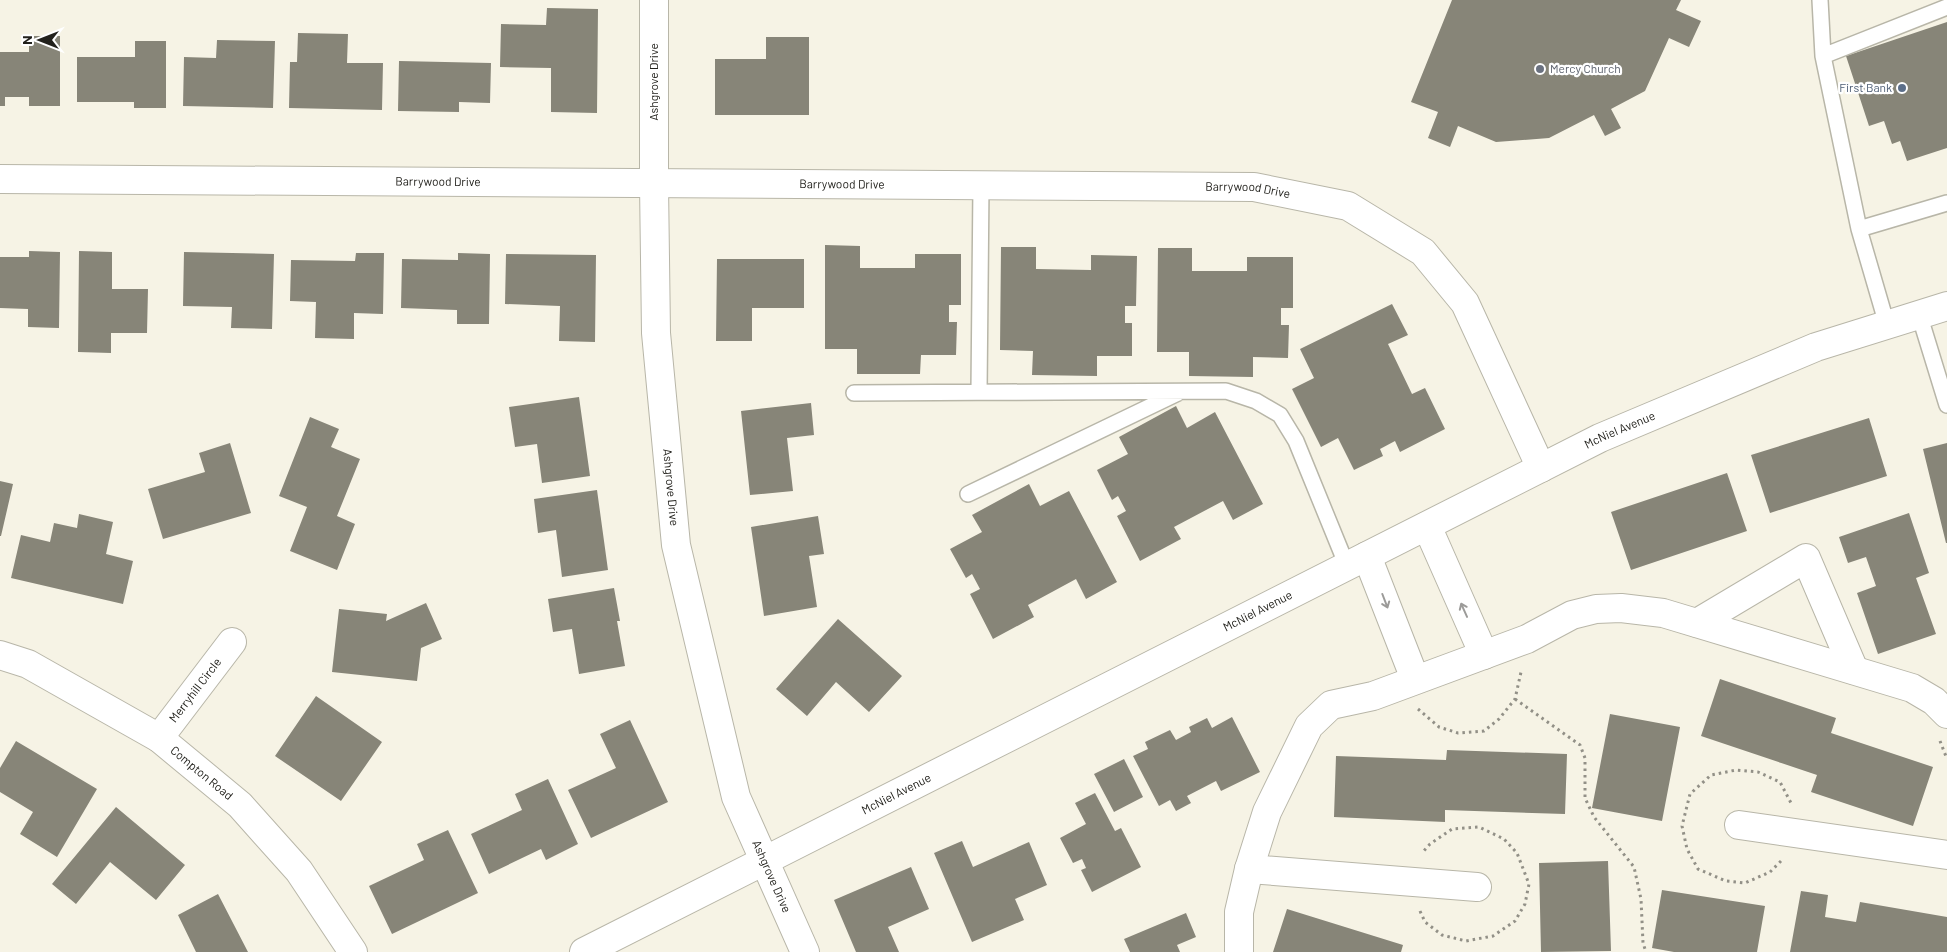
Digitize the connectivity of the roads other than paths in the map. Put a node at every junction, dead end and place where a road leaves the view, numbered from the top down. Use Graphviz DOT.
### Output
graph roads {
  1 [pos="654,0"];
  2 [pos="1820,0"];
  3 [pos="1947,7"];
  4 [pos="1823,56"];
  5 [pos="0,179"];
  6 [pos="654,184"];
  7 [pos="981,185"];
  8 [pos="1947,203"];
  9 [pos="1859,229"];
  10 [pos="1947,306"];
  11 [pos="1919,314"];
  12 [pos="1887,325"];
  13 [pos="1182,391"];
  14 [pos="979,392"];
  15 [pos="854,393"];
  16 [pos="1947,405"];
  17 [pos="1542,468"];
  18 [pos="968,494"];
  19 [pos="1427,526"];
  20 [pos="1357,561"];
  21 [pos="1696,623"];
  22 [pos="232,642"];
  23 [pos="1484,655"];
  24 [pos="0,656"];
  25 [pos="1854,670"];
  26 [pos="1415,679"];
  27 [pos="1942,724"];
  28 [pos="160,738"];
  29 [pos="1739,825"];
  30 [pos="1947,855"];
  31 [pos="766,861"];
  32 [pos="1249,869"];
  33 [pos="1477,888"];
  34 [pos="353,952"];
  35 [pos="584,952"];
  36 [pos="805,952"];
  37 [pos="1239,952"];
  1 -- 6 [label="street, Ashgrove Drive"];
  2 -- 4 [label="lane"];
  3 -- 4 [label="lane"];
  4 -- 9 [label="lane"];
  5 -- 6 [label="street, Barrywood Drive"];
  6 -- 7 [label="street, Barrywood Drive"];
  6 -- 31 [label="street, Ashgrove Drive"];
  7 -- 14 [label="lane"];
  7 -- 17 [label="street, Barrywood Drive"];
  8 -- 9 [label="lane"];
  9 -- 12 [label="lane"];
  10 -- 11 [label="street, McNiel Avenue"];
  11 -- 12 [label="street, McNiel Avenue"];
  11 -- 16 [label="lane"];
  12 -- 17 [label="street, McNiel Avenue"];
  13 -- 14 [label="lane"];
  13 -- 18 [label="lane"];
  13 -- 20 [label="lane"];
  14 -- 15 [label="lane"];
  17 -- 19 [label="street, McNiel Avenue"];
  19 -- 20 [label="street, McNiel Avenue"];
  23 -- 19 [label="street, one-way"];
  20 -- 26 [label="street, one-way"];
  20 -- 31 [label="street, McNiel Avenue"];
  21 -- 23 [label="street"];
  21 -- 25 [label="street"];
  21 -- 25 [label="street"];
  22 -- 28 [label="street, Merryhill Circle"];
  23 -- 26 [label="street"];
  24 -- 28 [label="street, Compton Road"];
  25 -- 27 [label="street"];
  26 -- 32 [label="street"];
  28 -- 34 [label="street, Compton Road"];
  29 -- 30 [label="street"];
  31 -- 35 [label="street, McNiel Avenue"];
  31 -- 36 [label="street, Ashgrove Drive"];
  32 -- 33 [label="street"];
  32 -- 37 [label="street"];
}
